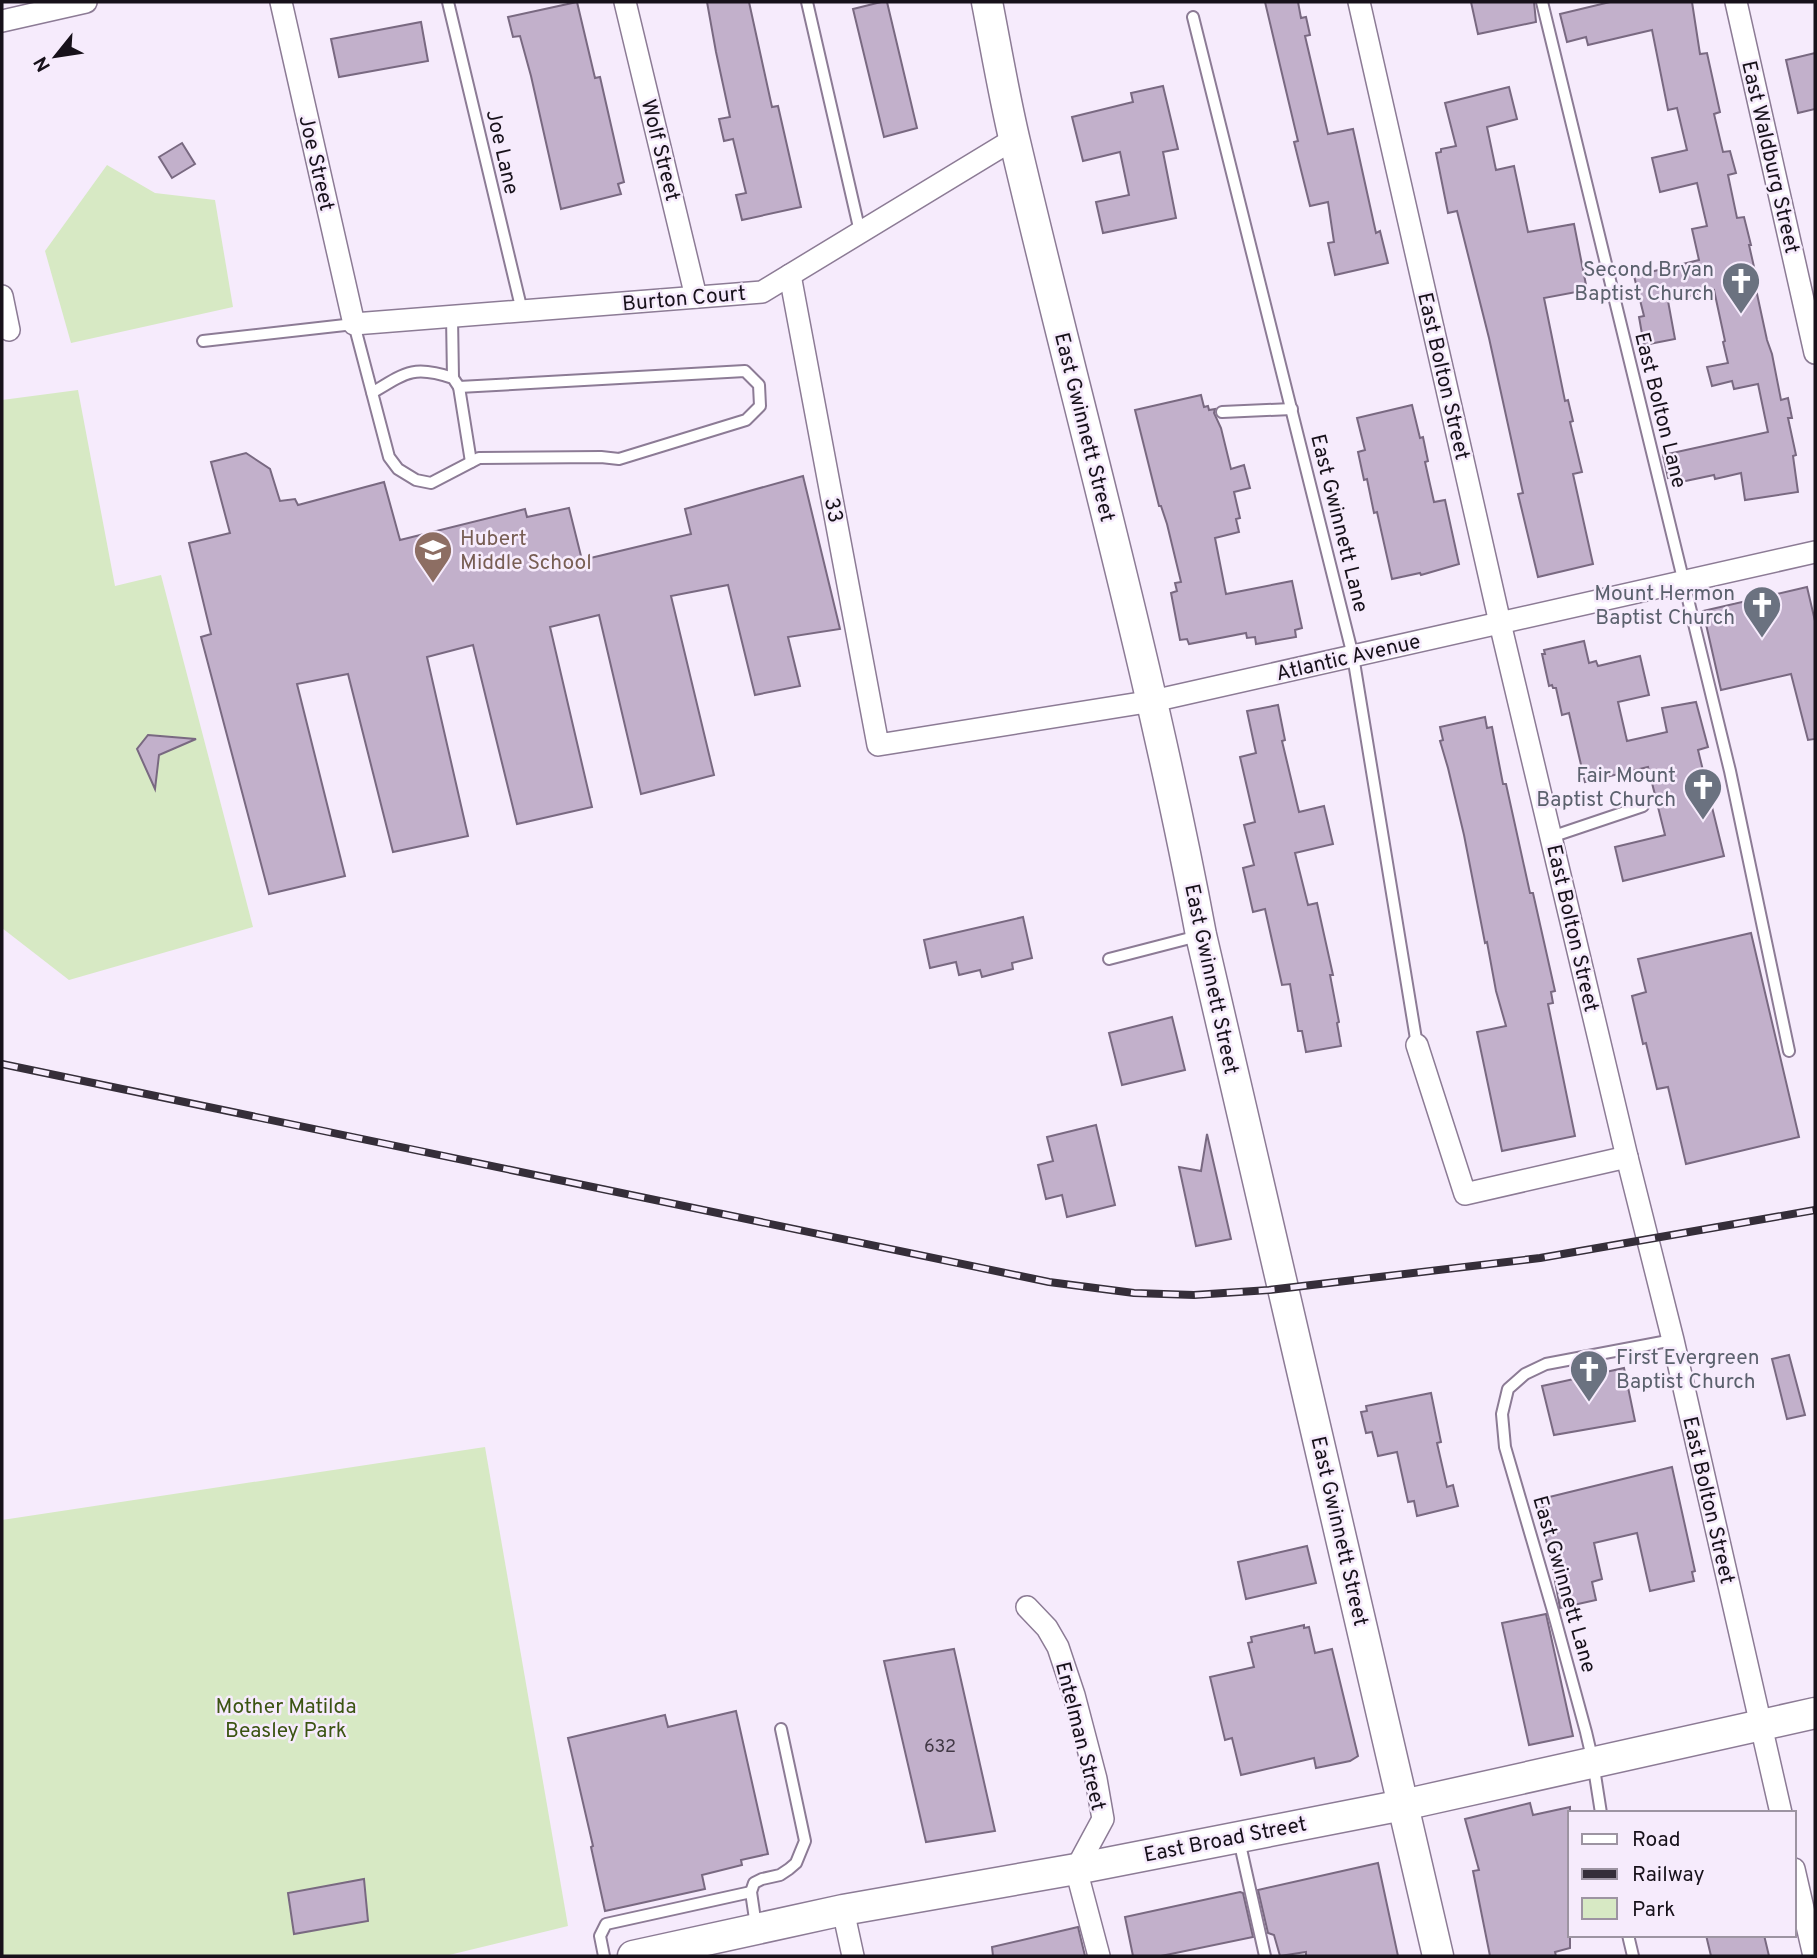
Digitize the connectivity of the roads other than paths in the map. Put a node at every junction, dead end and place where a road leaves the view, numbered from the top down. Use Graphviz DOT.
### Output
graph roads {
  1 [pos="86,2"];
  2 [pos="281,2"];
  3 [pos="448,2"];
  4 [pos="625,2"];
  5 [pos="807,2"];
  6 [pos="987,2"];
  7 [pos="1359,2"];
  8 [pos="1542,2"];
  9 [pos="1736,2"];
  10 [pos="1193,17"];
  11 [pos="2,21"];
  12 [pos="1014,139"];
  13 [pos="860,232"];
  14 [pos="790,275"];
  15 [pos="2,296"];
  16 [pos="696,298"];
  17 [pos="522,311"];
  18 [pos="452,317"];
  19 [pos="354,324"];
  20 [pos="9,330"];
  21 [pos="203,341"];
  22 [pos="1815,353"];
  23 [pos="456,383"];
  24 [pos="372,393"];
  25 [pos="1292,409"];
  26 [pos="1222,412"];
  27 [pos="471,462"];
  28 [pos="1815,552"];
  29 [pos="1683,582"];
  30 [pos="1500,623"];
  31 [pos="1353,656"];
  32 [pos="1153,701"];
  33 [pos="878,745"];
  34 [pos="1643,806"];
  35 [pos="1551,837"];
  36 [pos="1200,935"];
  37 [pos="1109,959"];
  38 [pos="1417,1045"];
  39 [pos="1789,1051"];
  40 [pos="1627,1157"];
  41 [pos="1673,1340"];
  42 [pos="1027,1607"];
  43 [pos="1815,1713"];
  44 [pos="1761,1725"];
  45 [pos="780,1728"];
  46 [pos="1593,1762"];
  47 [pos="1403,1805"];
  48 [pos="1601,1811"];
  49 [pos="1781,1811"];
  50 [pos="1238,1836"];
  51 [pos="1076,1869"];
  52 [pos="1796,1878"];
  53 [pos="751,1892"];
  54 [pos="843,1910"];
  55 [pos="756,1929"];
  56 [pos="1628,1937"];
  57 [pos="604,1956"];
  58 [pos="634,1956"];
  59 [pos="853,1956"];
  60 [pos="1099,1956"];
  61 [pos="1265,1956"];
  62 [pos="1438,1956"];
  63 [pos="1633,1956"];
  64 [pos="1814,1956"];
  1 -- 11 [label="street"];
  2 -- 19 [label="street, Joe Street"];
  3 -- 17 [label="lane, Joe Lane"];
  4 -- 16 [label="street, Wolf Street"];
  5 -- 13 [label="lane"];
  6 -- 12 [label="main road, East Gwinnett Street"];
  7 -- 30 [label="street, East Bolton Street"];
  8 -- 29 [label="lane, East Bolton Lane"];
  9 -- 22 [label="street, East Waldburg Street"];
  10 -- 25 [label="lane, East Gwinnett Lane"];
  12 -- 13 [label="street, Burton Court"];
  12 -- 32 [label="main road, East Gwinnett Street"];
  13 -- 14 [label="street, Burton Court"];
  14 -- 16 [label="street, Burton Court"];
  14 -- 33 [label="street, 33"];
  15 -- 20 [label="street"];
  16 -- 17 [label="street, Burton Court"];
  17 -- 18 [label="street, Burton Court"];
  18 -- 19 [label="street, Burton Court"];
  18 -- 23 [label="lane"];
  19 -- 21 [label="lane"];
  19 -- 24 [label="lane"];
  23 -- 24 [label="lane"];
  23 -- 27 [label="lane"];
  23 -- 27 [label="lane"];
  24 -- 27 [label="lane"];
  25 -- 26 [label="lane"];
  25 -- 31 [label="lane, East Gwinnett Lane"];
  28 -- 29 [label="street, Atlantic Avenue"];
  29 -- 30 [label="street, Atlantic Avenue"];
  29 -- 39 [label="lane, East Bolton Lane"];
  30 -- 31 [label="street, Atlantic Avenue"];
  30 -- 35 [label="street, East Bolton Street"];
  31 -- 32 [label="street, Atlantic Avenue"];
  31 -- 38 [label="lane, East Gwinnett Lane"];
  32 -- 33 [label="street, Atlantic Avenue"];
  32 -- 36 [label="main road, East Gwinnett Street"];
  34 -- 35 [label="lane"];
  35 -- 40 [label="street, East Bolton Street"];
  36 -- 37 [label="lane"];
  36 -- 47 [label="main road, East Gwinnett Street"];
  38 -- 40 [label="street"];
  40 -- 41 [label="street, East Bolton Street"];
  41 -- 44 [label="street, East Bolton Street"];
  41 -- 46 [label="lane, East Gwinnett Lane"];
  42 -- 51 [label="street, Entelman Street"];
  43 -- 44 [label="main road, East Broad Street"];
  44 -- 46 [label="main road, East Broad Street"];
  44 -- 49 [label="street, East Bolton Street"];
  45 -- 53 [label="lane"];
  46 -- 47 [label="main road, East Broad Street"];
  46 -- 48 [label="lane, East Gwinnett Lane"];
  47 -- 50 [label="main road, East Broad Street"];
  47 -- 62 [label="main road, East Gwinnett Street"];
  50 -- 51 [label="main road, East Broad Street"];
  50 -- 61 [label="lane"];
  51 -- 54 [label="main road, East Broad Street"];
  51 -- 60 [label="street"];
  52 -- 64 [label="street"];
  53 -- 55 [label="lane"];
  53 -- 57 [label="lane"];
  54 -- 55 [label="main road, East Broad Street"];
  54 -- 59 [label="street"];
  55 -- 58 [label="main road, East Broad Street"];
  56 -- 63 [label="lane"];
}
